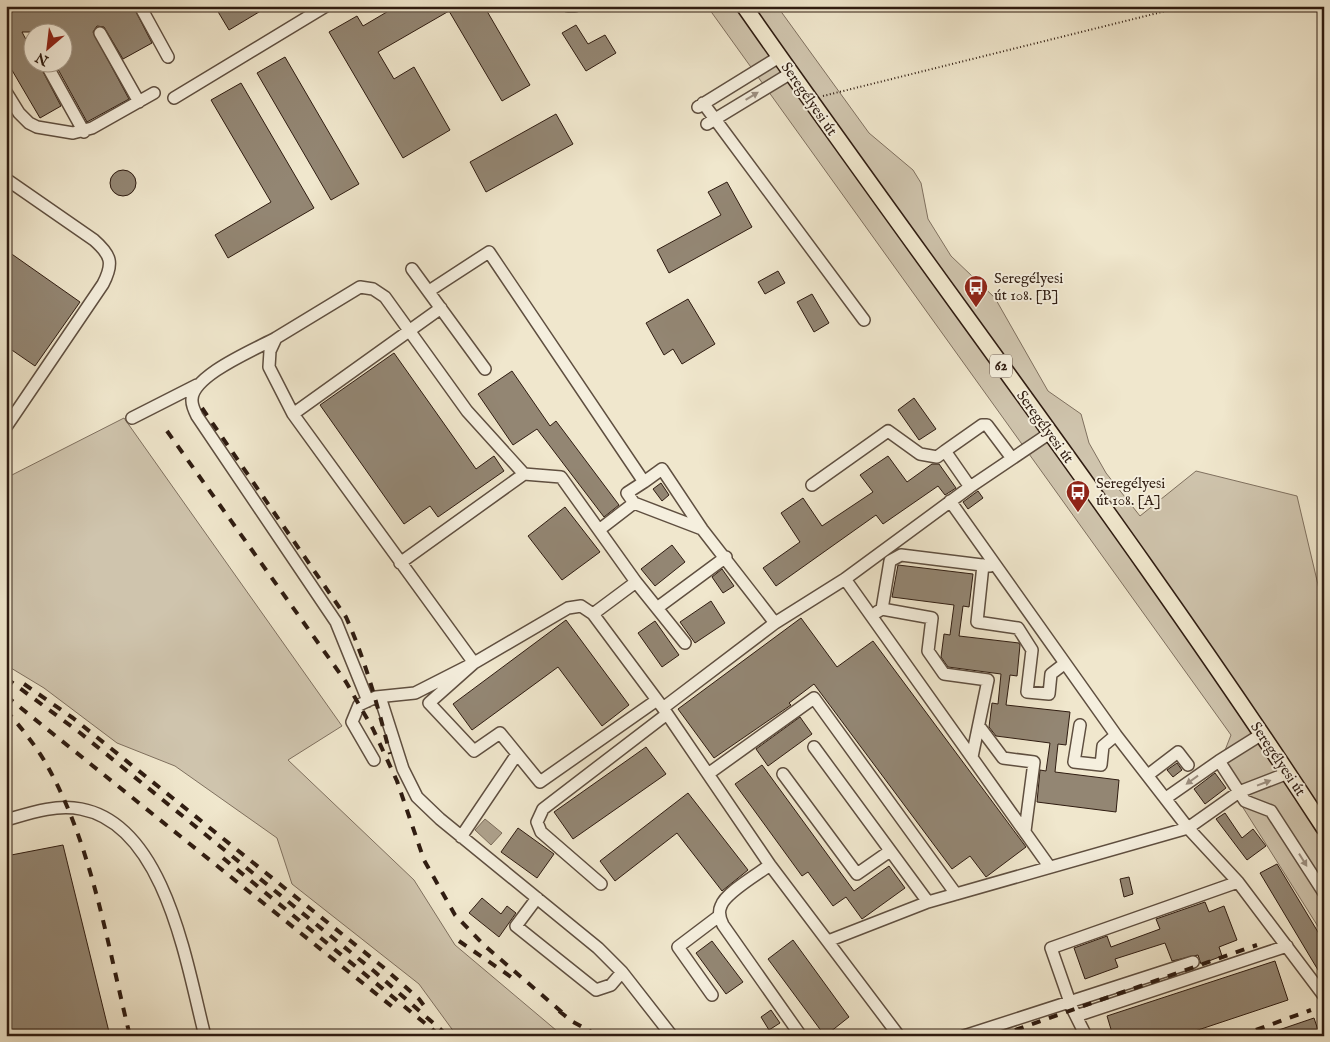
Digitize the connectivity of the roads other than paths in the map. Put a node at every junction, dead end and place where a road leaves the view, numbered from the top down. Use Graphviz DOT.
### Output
graph roads {
  1 [pos="140,6"];
  2 [pos="326,6"];
  3 [pos="568,6"];
  4 [pos="575,6"];
  5 [pos="744,6"];
  6 [pos="100,33"];
  7 [pos="168,57"];
  8 [pos="779,57"];
  9 [pos="51,72"];
  10 [pos="791,73"];
  11 [pos="6,92"];
  12 [pos="154,93"];
  13 [pos="174,98"];
  14 [pos="139,102"];
  15 [pos="711,121"];
  16 [pos="84,132"];
  17 [pos="6,179"];
  18 [pos="412,269"];
  19 [pos="429,291"];
  20 [pos="441,308"];
  21 [pos="864,320"];
  22 [pos="409,332"];
  23 [pos="276,338"];
  24 [pos="485,369"];
  25 [pos="197,385"];
  26 [pos="294,414"];
  27 [pos="132,418"];
  28 [pos="6,427"];
  29 [pos="1050,433"];
  30 [pos="945,451"];
  31 [pos="1011,457"];
  32 [pos="524,474"];
  33 [pos="644,482"];
  34 [pos="812,485"];
  35 [pos="970,487"];
  36 [pos="950,501"];
  37 [pos="634,504"];
  38 [pos="702,529"];
  39 [pos="599,530"];
  40 [pos="726,557"];
  41 [pos="400,563"];
  42 [pos="983,565"];
  43 [pos="997,566"];
  44 [pos="844,579"];
  45 [pos="636,582"];
  46 [pos="657,608"];
  47 [pos="882,608"];
  48 [pos="593,614"];
  49 [pos="872,616"];
  50 [pos="776,623"];
  51 [pos="686,643"];
  52 [pos="474,664"];
  53 [pos="1064,664"];
  54 [pos="380,697"];
  55 [pos="368,701"];
  56 [pos="662,707"];
  57 [pos="1080,725"];
  58 [pos="979,726"];
  59 [pos="1262,734"];
  60 [pos="1116,735"];
  61 [pos="814,747"];
  62 [pos="517,754"];
  63 [pos="972,757"];
  64 [pos="374,760"];
  65 [pos="1219,761"];
  66 [pos="1188,766"];
  67 [pos="1288,773"];
  68 [pos="708,774"];
  69 [pos="783,774"];
  70 [pos="1148,775"];
  71 [pos="1239,792"];
  72 [pos="1166,798"];
  73 [pos="6,820"];
  74 [pos="1188,828"];
  75 [pos="1324,828"];
  76 [pos="1024,832"];
  77 [pos="461,837"];
  78 [pos="890,851"];
  79 [pos="770,865"];
  80 [pos="1049,866"];
  81 [pos="1238,882"];
  82 [pos="601,884"];
  83 [pos="1324,893"];
  84 [pos="956,894"];
  85 [pos="537,898"];
  86 [pos="928,902"];
  87 [pos="720,916"];
  88 [pos="828,941"];
  89 [pos="1287,946"];
  90 [pos="1193,962"];
  91 [pos="622,972"];
  92 [pos="712,995"];
  93 [pos="1324,996"];
  94 [pos="1069,1001"];
  95 [pos="1076,1016"];
  96 [pos="204,1036"];
  97 [pos="672,1036"];
  98 [pos="801,1036"];
  99 [pos="899,1036"];
  100 [pos="964,1036"];
  101 [pos="1086,1036"];
  1 -- 7 [label="lane"];
  2 -- 13 [label="lane"];
  3 -- 4 [label="lane"];
  5 -- 8 [label="main road, Seregélyesi út / 62"];
  6 -- 14 [label="lane"];
  8 -- 10 [label="main road, Seregélyesi út / 62"];
  8 -- 15 [label="lane"];
  9 -- 16 [label="lane"];
  15 -- 10 [label="lane, one-way"];
  10 -- 29 [label="main road, Seregélyesi út / 62"];
  11 -- 16 [label="lane"];
  12 -- 14 [label="lane"];
  14 -- 16 [label="lane"];
  15 -- 21 [label="lane"];
  17 -- 28 [label="lane"];
  18 -- 19 [label="lane"];
  19 -- 20 [label="lane"];
  19 -- 33 [label="lane"];
  20 -- 22 [label="lane"];
  20 -- 24 [label="lane"];
  22 -- 23 [label="lane"];
  22 -- 26 [label="lane"];
  22 -- 32 [label="lane"];
  23 -- 25 [label="lane"];
  23 -- 26 [label="lane"];
  25 -- 27 [label="lane"];
  25 -- 55 [label="lane"];
  26 -- 41 [label="lane"];
  29 -- 31 [label="lane"];
  29 -- 59 [label="main road, Seregélyesi út / 62"];
  30 -- 31 [label="lane"];
  30 -- 34 [label="lane"];
  30 -- 35 [label="lane"];
  31 -- 35 [label="lane"];
  32 -- 39 [label="lane"];
  32 -- 41 [label="lane"];
  33 -- 37 [label="lane"];
  33 -- 38 [label="lane"];
  35 -- 36 [label="lane"];
  36 -- 43 [label="lane"];
  36 -- 44 [label="lane"];
  37 -- 38 [label="lane"];
  37 -- 39 [label="lane"];
  38 -- 40 [label="lane"];
  39 -- 45 [label="lane"];
  40 -- 46 [label="lane"];
  40 -- 50 [label="lane"];
  41 -- 52 [label="lane"];
  42 -- 43 [label="lane"];
  42 -- 47 [label="lane"];
  42 -- 53 [label="lane"];
  43 -- 53 [label="lane"];
  44 -- 49 [label="lane"];
  44 -- 50 [label="lane"];
  45 -- 46 [label="lane"];
  45 -- 48 [label="lane"];
  46 -- 51 [label="lane"];
  47 -- 49 [label="lane"];
  47 -- 58 [label="lane"];
  48 -- 52 [label="lane"];
  48 -- 56 [label="lane"];
  49 -- 63 [label="lane"];
  50 -- 56 [label="lane"];
  52 -- 54 [label="lane"];
  52 -- 62 [label="lane"];
  53 -- 60 [label="lane"];
  54 -- 55 [label="lane"];
  54 -- 77 [label="lane"];
  55 -- 64 [label="lane"];
  56 -- 62 [label="lane"];
  56 -- 68 [label="lane"];
  56 -- 82 [label="lane"];
  57 -- 60 [label="lane"];
  58 -- 63 [label="lane"];
  58 -- 76 [label="lane"];
  59 -- 65 [label="lane"];
  59 -- 67 [label="main road, Seregélyesi út / 62"];
  60 -- 70 [label="lane"];
  61 -- 78 [label="lane"];
  62 -- 77 [label="lane"];
  63 -- 76 [label="lane"];
  65 -- 71 [label="lane"];
  65 -- 72 [label="lane, one-way"];
  66 -- 70 [label="lane"];
  71 -- 67 [label="lane, one-way"];
  67 -- 75 [label="main road, Seregélyesi út / 62"];
  68 -- 79 [label="lane"];
  68 -- 84 [label="lane"];
  69 -- 78 [label="lane"];
  70 -- 72 [label="lane"];
  71 -- 74 [label="lane"];
  71 -- 83 [label="lane, one-way"];
  72 -- 74 [label="lane"];
  73 -- 96 [label="lane"];
  74 -- 80 [label="lane"];
  74 -- 81 [label="lane"];
  76 -- 80 [label="lane"];
  77 -- 85 [label="lane"];
  78 -- 86 [label="lane"];
  79 -- 87 [label="lane"];
  79 -- 88 [label="lane"];
  80 -- 84 [label="lane"];
  81 -- 89 [label="lane"];
  81 -- 94 [label="lane"];
  84 -- 86 [label="lane"];
  85 -- 91 [label="lane"];
  85 -- 91 [label="lane"];
  86 -- 88 [label="lane"];
  87 -- 92 [label="lane"];
  87 -- 98 [label="lane"];
  88 -- 99 [label="lane"];
  89 -- 93 [label="lane"];
  89 -- 95 [label="lane"];
  90 -- 94 [label="lane"];
  91 -- 97 [label="lane"];
  94 -- 95 [label="lane"];
  94 -- 100 [label="lane"];
  95 -- 101 [label="lane"];
}
